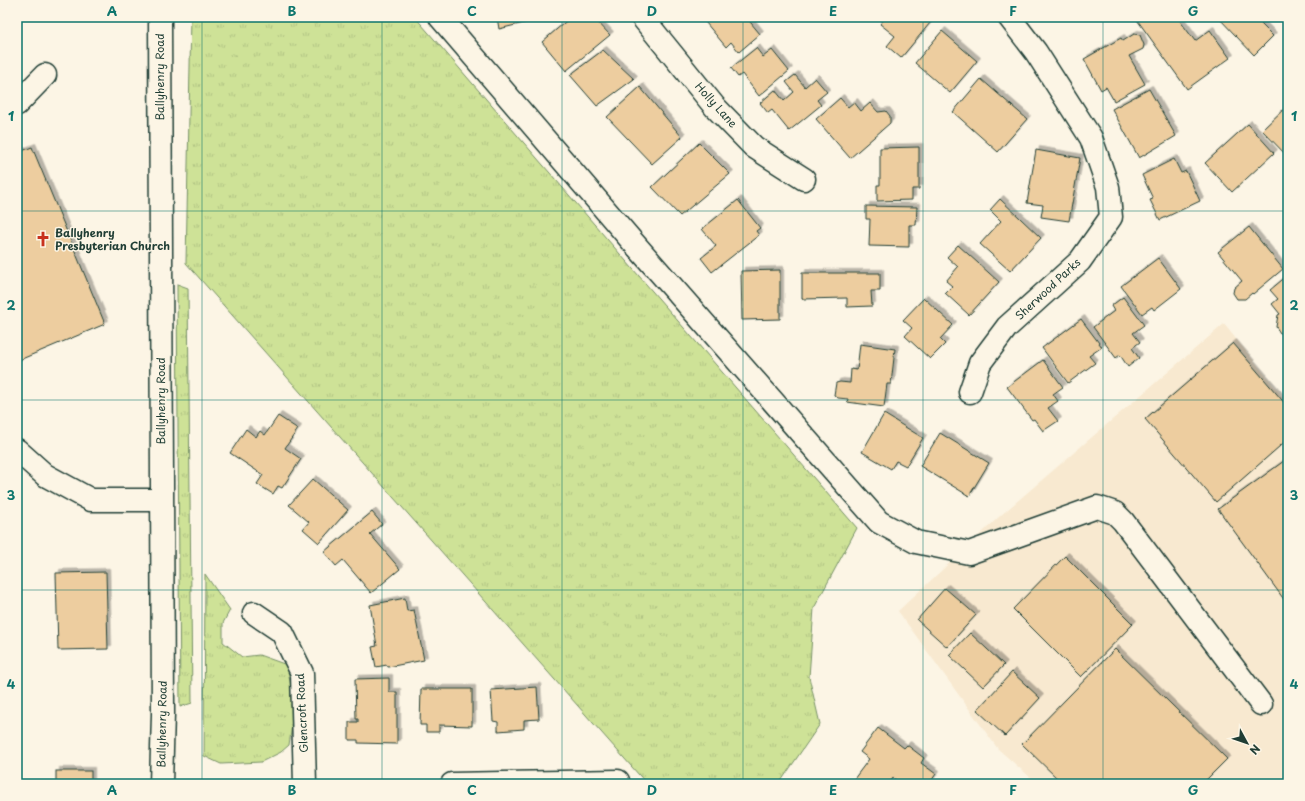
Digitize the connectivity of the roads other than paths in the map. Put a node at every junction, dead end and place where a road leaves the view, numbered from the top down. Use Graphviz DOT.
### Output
graph roads {
  1 [pos="160,17"];
  2 [pos="440,17"];
  3 [pos="642,17"];
  4 [pos="1009,17"];
  5 [pos="45,75"];
  6 [pos="17,104"];
  7 [pos="804,179"];
  8 [pos="970,392"];
  9 [pos="17,450"];
  10 [pos="161,500"];
  11 [pos="254,613"];
  12 [pos="1261,704"];
  13 [pos="618,781"];
  14 [pos="161,784"];
  15 [pos="305,784"];
  16 [pos="452,784"];
  17 [pos="462,784"];
  1 -- 10 [label="street, Ballyhenry Road"];
  2 -- 12 [label="street"];
  3 -- 7 [label="street, Holly Lane"];
  4 -- 8 [label="street, Sherwood Parks"];
  5 -- 6 [label="street"];
  9 -- 10 [label="street"];
  10 -- 14 [label="street, Ballyhenry Road"];
  11 -- 15 [label="street, Glencroft Road"];
  13 -- 17 [label="street"];
  16 -- 17 [label="street"];
}
